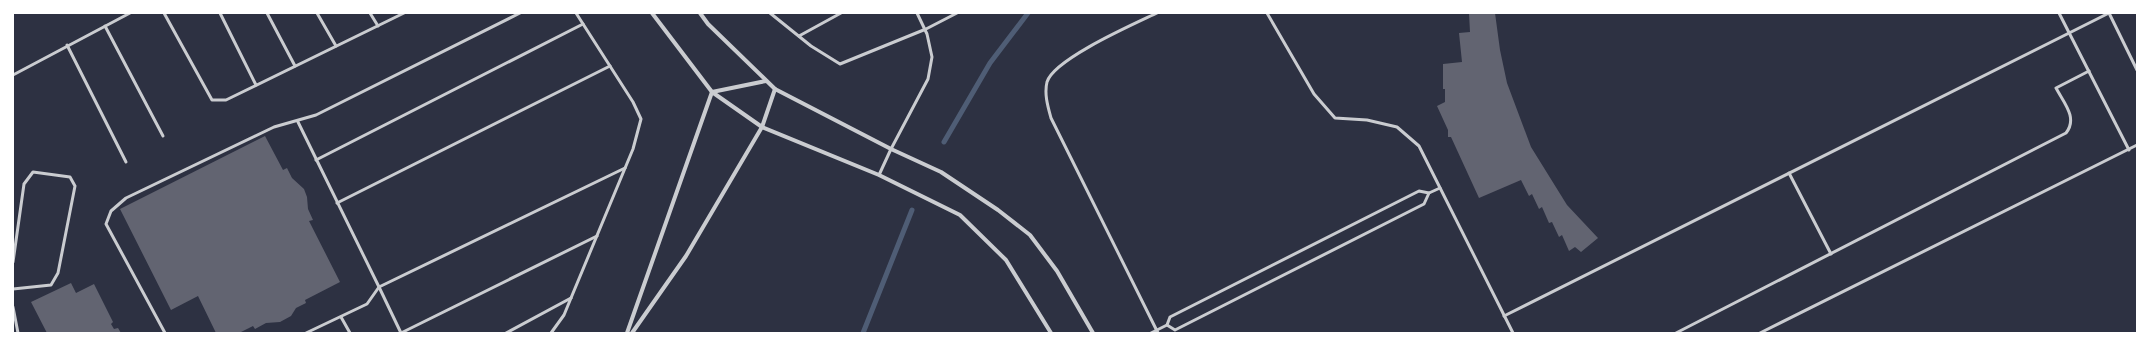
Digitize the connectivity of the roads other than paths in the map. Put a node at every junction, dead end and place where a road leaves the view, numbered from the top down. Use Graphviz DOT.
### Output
graph roads {
  1 [pos="130,13"];
  2 [pos="164,13"];
  3 [pos="220,13"];
  4 [pos="267,13"];
  5 [pos="318,13"];
  6 [pos="370,13"];
  7 [pos="404,13"];
  8 [pos="520,13"];
  9 [pos="576,13"];
  10 [pos="652,13"];
  11 [pos="700,13"];
  12 [pos="770,13"];
  13 [pos="841,13"];
  14 [pos="917,13"];
  15 [pos="956,13"];
  16 [pos="1157,13"];
  17 [pos="1267,13"];
  18 [pos="2059,13"];
  19 [pos="2109,13"];
  20 [pos="583,24"];
  21 [pos="105,26"];
  22 [pos="378,26"];
  23 [pos="926,29"];
  24 [pos="2070,33"];
  25 [pos="799,36"];
  26 [pos="67,46"];
  27 [pos="336,46"];
  28 [pos="295,66"];
  29 [pos="610,66"];
  30 [pos="2137,70"];
  31 [pos="2089,71"];
  32 [pos="13,75"];
  33 [pos="766,81"];
  34 [pos="256,85"];
  35 [pos="775,89"];
  36 [pos="712,92"];
  37 [pos="298,122"];
  38 [pos="762,127"];
  39 [pos="163,136"];
  40 [pos="2137,146"];
  41 [pos="891,149"];
  42 [pos="2128,150"];
  43 [pos="316,160"];
  44 [pos="126,162"];
  45 [pos="625,167"];
  46 [pos="1789,173"];
  47 [pos="879,175"];
  48 [pos="1440,188"];
  49 [pos="1429,193"];
  50 [pos="337,202"];
  51 [pos="597,236"];
  52 [pos="1831,254"];
  53 [pos="13,262"];
  54 [pos="379,287"];
  55 [pos="13,289"];
  56 [pos="571,298"];
  57 [pos="13,307"];
  58 [pos="1504,316"];
  59 [pos="341,317"];
  60 [pos="1167,325"];
  61 [pos="1158,331"];
  62 [pos="18,333"];
  63 [pos="165,333"];
  64 [pos="306,333"];
  65 [pos="350,333"];
  66 [pos="401,333"];
  67 [pos="506,333"];
  68 [pos="551,333"];
  69 [pos="627,333"];
  70 [pos="632,333"];
  71 [pos="1051,333"];
  72 [pos="1094,333"];
  73 [pos="1151,333"];
  74 [pos="1513,333"];
  75 [pos="1676,333"];
  76 [pos="1760,333"];
  1 -- 21 [label="lane"];
  2 -- 34 [label="lane"];
  3 -- 34 [label="lane"];
  4 -- 28 [label="lane"];
  5 -- 27 [label="lane"];
  6 -- 22 [label="lane"];
  7 -- 22 [label="lane"];
  8 -- 37 [label="lane"];
  9 -- 20 [label="lane"];
  10 -- 36 [label="street"];
  11 -- 33 [label="street"];
  12 -- 25 [label="lane"];
  13 -- 25 [label="lane"];
  14 -- 23 [label="lane"];
  15 -- 23 [label="lane"];
  16 -- 61 [label="lane"];
  17 -- 48 [label="lane"];
  18 -- 24 [label="lane"];
  19 -- 24 [label="lane"];
  19 -- 30 [label="lane"];
  20 -- 29 [label="lane"];
  20 -- 43 [label="lane"];
  21 -- 26 [label="lane"];
  21 -- 39 [label="lane"];
  22 -- 27 [label="lane"];
  23 -- 25 [label="lane"];
  23 -- 41 [label="lane"];
  24 -- 31 [label="lane"];
  24 -- 46 [label="lane"];
  26 -- 32 [label="lane"];
  26 -- 44 [label="lane"];
  27 -- 28 [label="lane"];
  28 -- 34 [label="lane"];
  29 -- 45 [label="lane"];
  29 -- 50 [label="lane"];
  31 -- 42 [label="lane"];
  31 -- 52 [label="lane"];
  33 -- 35 [label="street"];
  33 -- 36 [label="street"];
  35 -- 38 [label="street"];
  35 -- 41 [label="street"];
  36 -- 38 [label="street"];
  36 -- 69 [label="street"];
  37 -- 43 [label="lane"];
  37 -- 63 [label="lane"];
  38 -- 47 [label="street"];
  38 -- 70 [label="street"];
  40 -- 42 [label="lane"];
  41 -- 47 [label="lane"];
  41 -- 72 [label="street"];
  42 -- 76 [label="lane"];
  43 -- 50 [label="lane"];
  45 -- 51 [label="lane"];
  45 -- 54 [label="lane"];
  46 -- 52 [label="lane"];
  46 -- 58 [label="lane"];
  47 -- 71 [label="street"];
  48 -- 49 [label="lane"];
  48 -- 58 [label="lane"];
  49 -- 60 [label="lane"];
  49 -- 60 [label="lane"];
  50 -- 54 [label="lane"];
  51 -- 56 [label="lane"];
  51 -- 66 [label="lane"];
  52 -- 75 [label="lane"];
  53 -- 55 [label="lane"];
  54 -- 59 [label="lane"];
  54 -- 66 [label="lane"];
  56 -- 67 [label="lane"];
  56 -- 68 [label="lane"];
  57 -- 62 [label="lane"];
  58 -- 74 [label="lane"];
  59 -- 64 [label="lane"];
  59 -- 65 [label="lane"];
  60 -- 61 [label="lane"];
  61 -- 73 [label="lane"];
}
